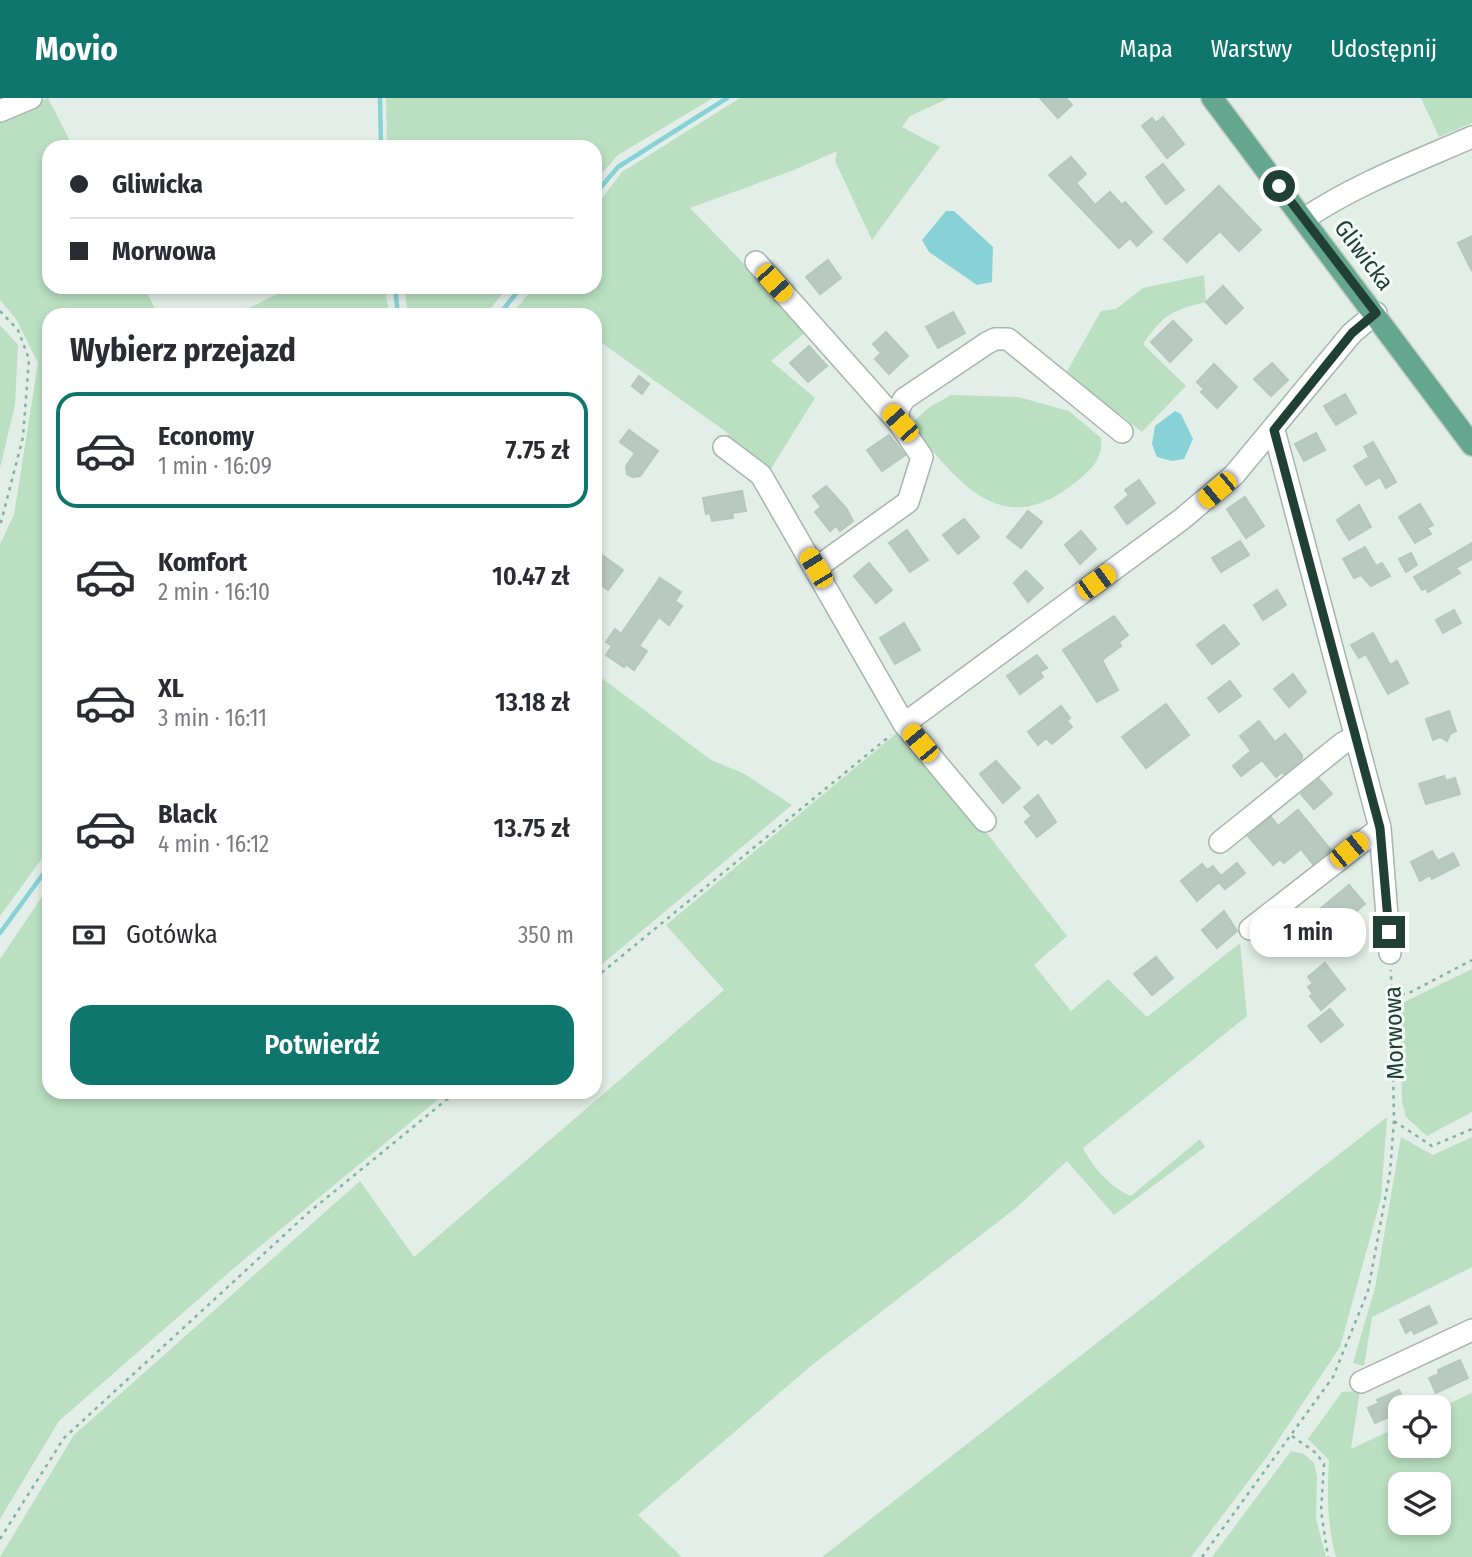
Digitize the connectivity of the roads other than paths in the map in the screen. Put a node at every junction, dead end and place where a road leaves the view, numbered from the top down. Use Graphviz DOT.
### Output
graph roads {
  1 [pos="31,98"];
  2 [pos="1212,98"];
  3 [pos="0,111"];
  4 [pos="1472,137"];
  5 [pos="1304,219"];
  6 [pos="756,262"];
  7 [pos="1376,313"];
  8 [pos="900,423"];
  9 [pos="1274,430"];
  10 [pos="1122,432"];
  11 [pos="1472,445"];
  12 [pos="723,447"];
  13 [pos="816,568"];
  14 [pos="904,724"];
  15 [pos="1356,736"];
  16 [pos="985,821"];
  17 [pos="1380,828"];
  18 [pos="1220,842"];
  19 [pos="1250,929"];
  20 [pos="1390,953"];
  21 [pos="1472,1330"];
  22 [pos="1361,1382"];
  1 -- 3 [label="street"];
  2 -- 5 [label="main road, Gliwicka"];
  4 -- 5 [label="street"];
  5 -- 7 [label="main road, Gliwicka"];
  6 -- 8 [label="street"];
  7 -- 9 [label="street"];
  7 -- 11 [label="main road, Gliwicka"];
  8 -- 10 [label="street"];
  8 -- 13 [label="street"];
  9 -- 14 [label="street"];
  9 -- 15 [label="street, Morwowa"];
  12 -- 13 [label="street"];
  13 -- 14 [label="street"];
  14 -- 16 [label="street"];
  15 -- 17 [label="street, Morwowa"];
  15 -- 18 [label="street"];
  17 -- 19 [label="street"];
  17 -- 20 [label="street, Morwowa"];
  21 -- 22 [label="street"];
}
